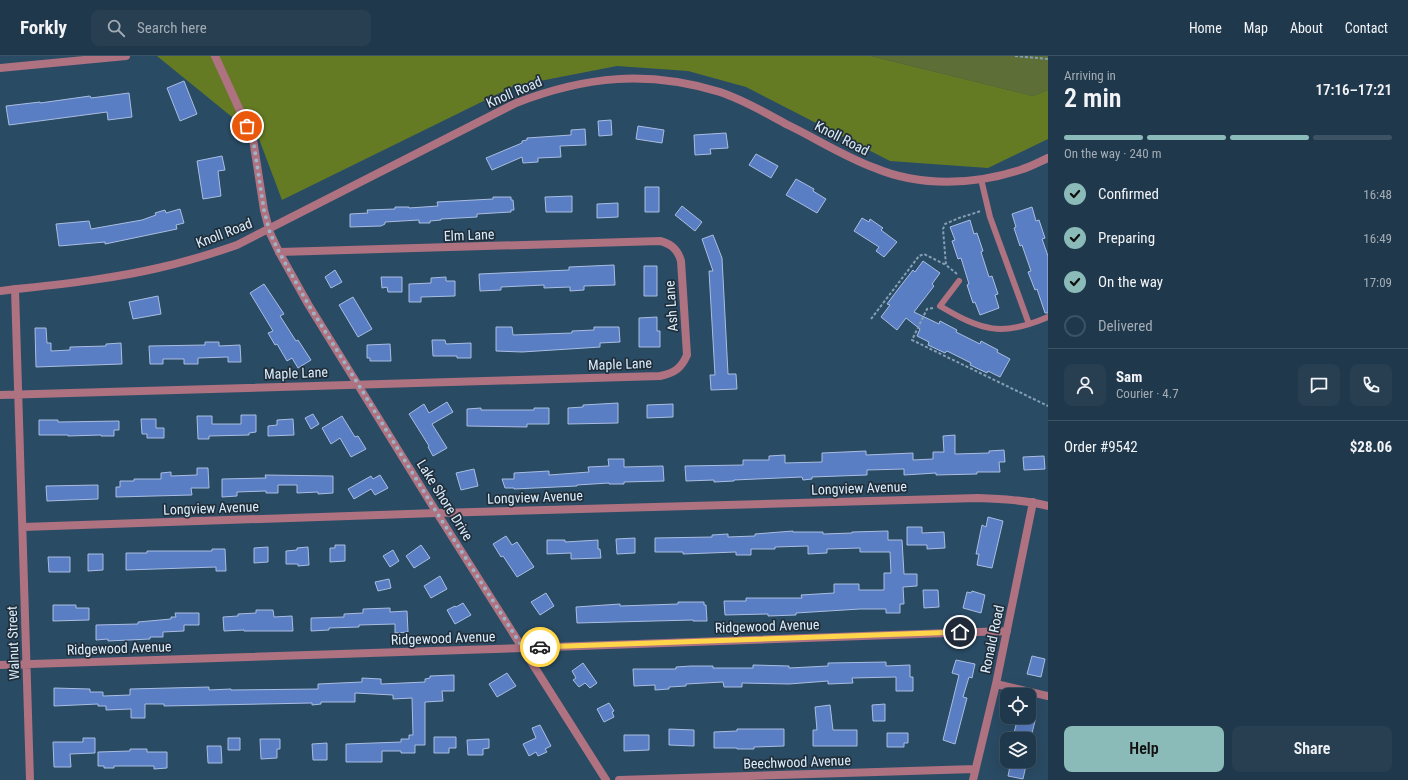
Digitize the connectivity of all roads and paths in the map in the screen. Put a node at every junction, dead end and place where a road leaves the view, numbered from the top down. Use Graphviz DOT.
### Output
graph roads {
  1 [pos="126,56"];
  2 [pos="215,56"];
  3 [pos="1015,56"];
  4 [pos="1036,57"];
  5 [pos="1048,59"];
  6 [pos="0,68"];
  7 [pos="1048,158"];
  8 [pos="981,179"];
  9 [pos="988,209"];
  10 [pos="269,229"];
  11 [pos="660,241"];
  12 [pos="279,252"];
  13 [pos="946,265"];
  14 [pos="959,280"];
  15 [pos="16,289"];
  16 [pos="0,291"];
  17 [pos="940,306"];
  18 [pos="1048,317"];
  19 [pos="871,319"];
  20 [pos="1029,324"];
  21 [pos="670,374"];
  22 [pos="358,384"];
  23 [pos="19,394"];
  24 [pos="0,395"];
  25 [pos="1048,406"];
  26 [pos="1033,502"];
  27 [pos="1048,506"];
  28 [pos="437,513"];
  29 [pos="23,527"];
  30 [pos="1007,631"];
  31 [pos="523,648"];
  32 [pos="27,664"];
  33 [pos="0,665"];
  34 [pos="996,684"];
  35 [pos="1048,696"];
  36 [pos="975,769"];
  37 [pos="30,780"];
  38 [pos="606,780"];
  39 [pos="619,780"];
  40 [pos="973,780"];
  1 -- 6 [label="street"];
  2 -- 10 [label="street, Lake Shore Drive"];
  3 -- 4 [label="path"];
  4 -- 5 [label="path"];
  7 -- 8 [label="street, Knoll Road"];
  8 -- 9 [label="lane"];
  8 -- 10 [label="street, Knoll Road"];
  9 -- 13 [label="path"];
  9 -- 20 [label="lane"];
  10 -- 12 [label="street, Lake Shore Drive"];
  10 -- 15 [label="street, Knoll Road"];
  11 -- 12 [label="street, Elm Lane"];
  11 -- 21 [label="street, Ash Lane"];
  12 -- 22 [label="street, Lake Shore Drive"];
  13 -- 14 [label="path"];
  13 -- 19 [label="path"];
  14 -- 17 [label="lane"];
  15 -- 16 [label="street, Knoll Road"];
  15 -- 23 [label="street, Walnut Street"];
  17 -- 20 [label="lane"];
  17 -- 25 [label="path"];
  18 -- 20 [label="lane"];
  21 -- 22 [label="street, Maple Lane"];
  22 -- 23 [label="street, Maple Lane"];
  22 -- 28 [label="street, Lake Shore Drive"];
  23 -- 24 [label="street, Maple Lane"];
  23 -- 29 [label="street, Walnut Street"];
  26 -- 27 [label="street, Longview Avenue"];
  26 -- 28 [label="street, Longview Avenue"];
  26 -- 30 [label="street, Ronald Road"];
  28 -- 29 [label="street, Longview Avenue"];
  28 -- 31 [label="street, Lake Shore Drive"];
  29 -- 32 [label="street, Walnut Street"];
  30 -- 31 [label="street, Ridgewood Avenue"];
  30 -- 34 [label="street, Ronald Road"];
  31 -- 32 [label="street, Ridgewood Avenue"];
  31 -- 38 [label="street, Lake Shore Drive"];
  32 -- 33 [label="street, Ridgewood Avenue"];
  32 -- 37 [label="street, Walnut Street"];
  34 -- 35 [label="street"];
  34 -- 36 [label="street, Ronald Road"];
  36 -- 39 [label="street, Beechwood Avenue"];
  36 -- 40 [label="street, Ronald Road"];
}
